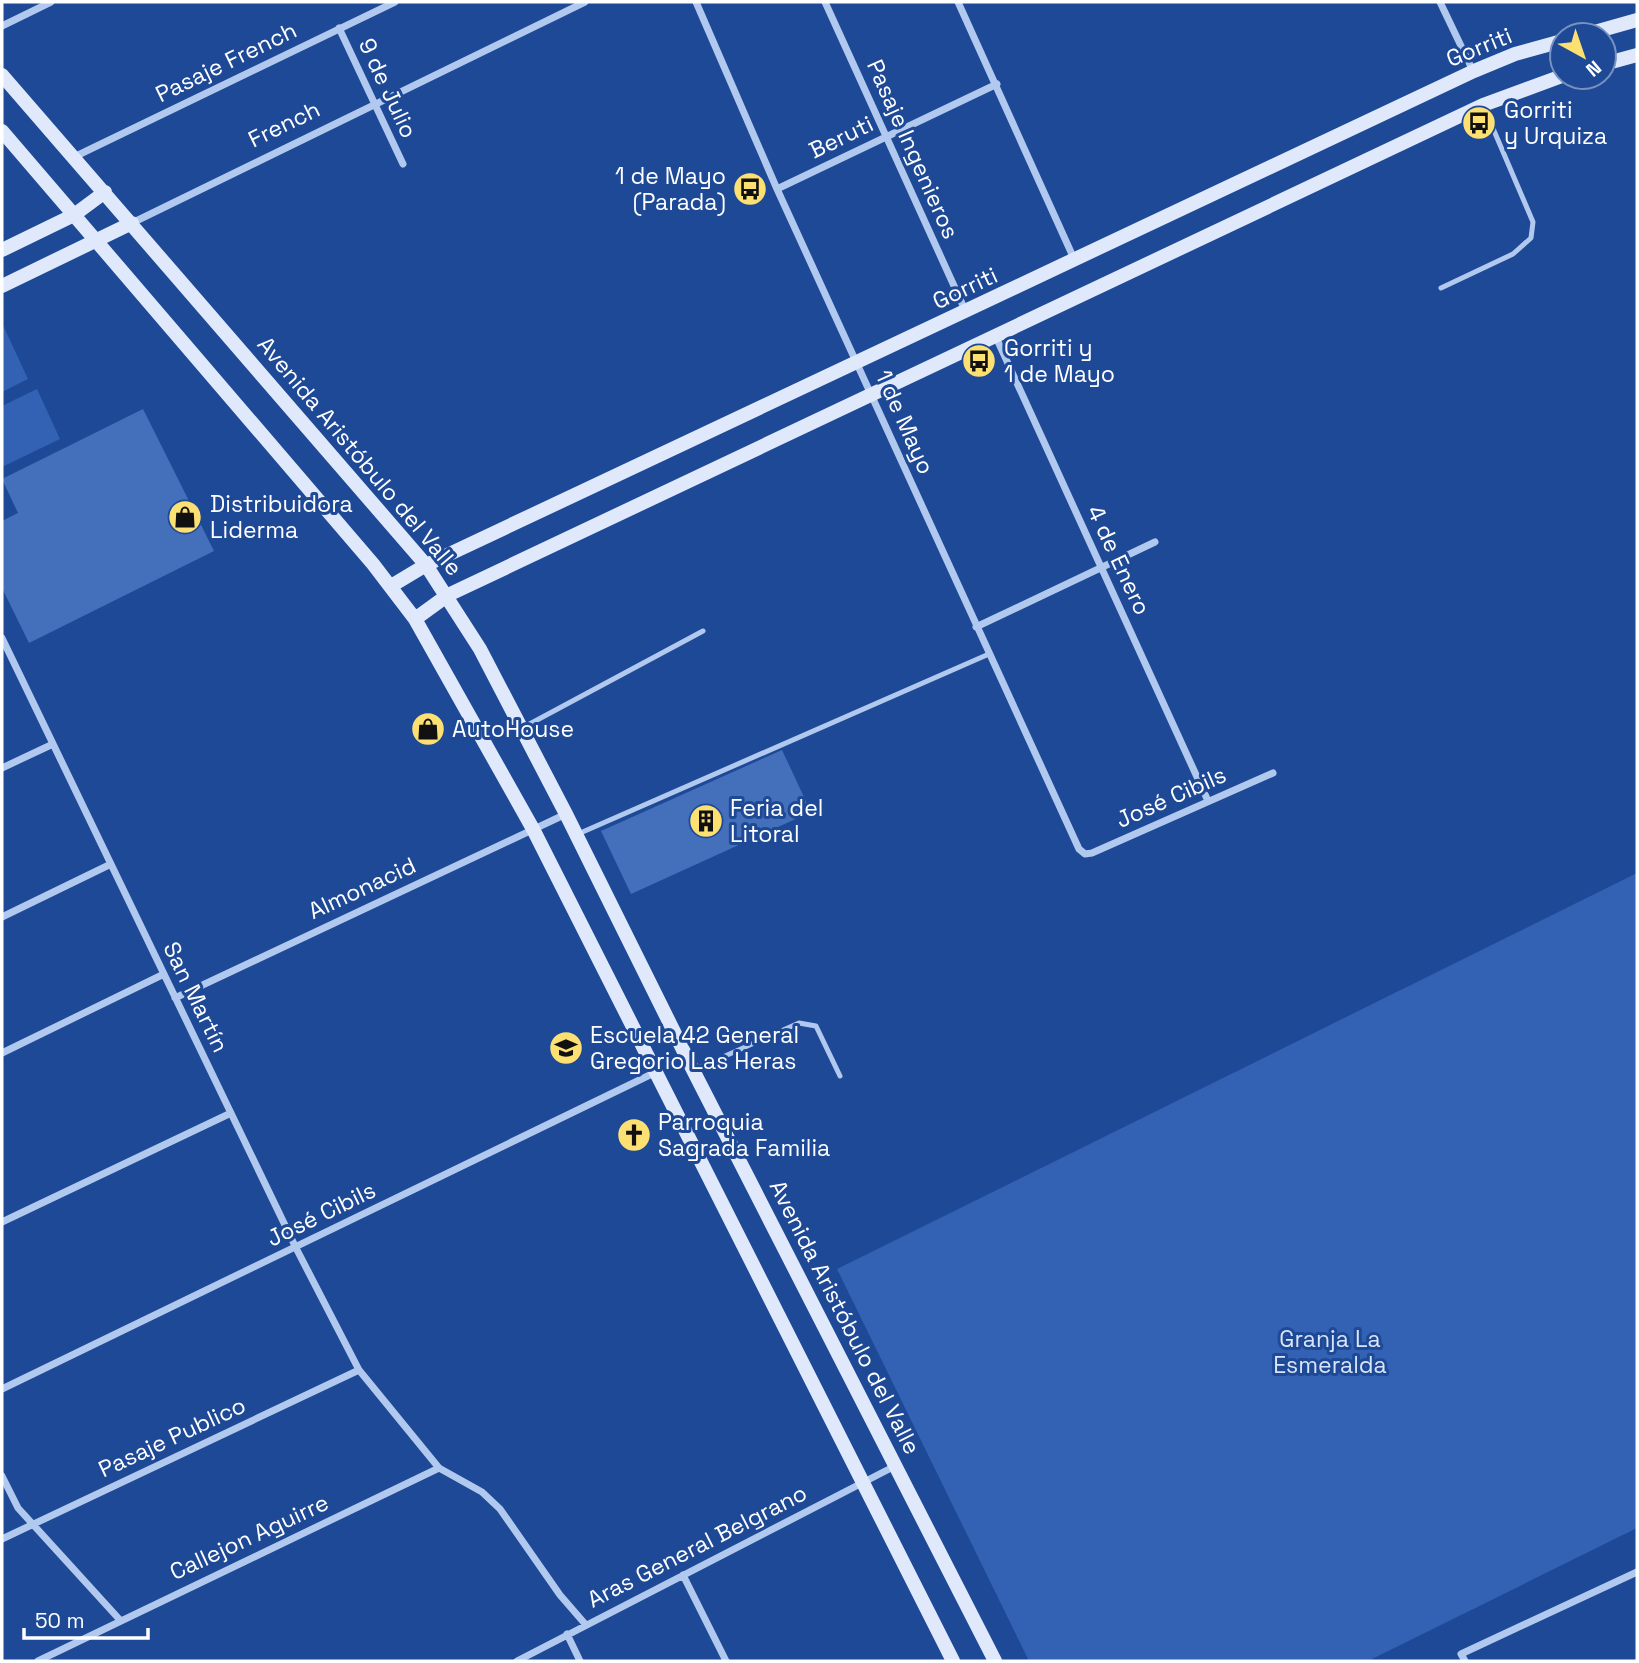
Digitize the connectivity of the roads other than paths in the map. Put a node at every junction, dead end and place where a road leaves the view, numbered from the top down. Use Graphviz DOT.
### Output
graph roads {
  1 [pos="51,2"];
  2 [pos="395,2"];
  3 [pos="585,2"];
  4 [pos="696,2"];
  5 [pos="825,2"];
  6 [pos="958,2"];
  7 [pos="1440,2"];
  8 [pos="1637,20"];
  9 [pos="1618,25"];
  10 [pos="2,26"];
  11 [pos="339,28"];
  12 [pos="1548,45"];
  13 [pos="1637,55"];
  14 [pos="1618,60"];
  15 [pos="1474,71"];
  16 [pos="2,75"];
  17 [pos="1548,81"];
  18 [pos="996,84"];
  19 [pos="374,105"];
  20 [pos="1483,105"];
  21 [pos="2,131"];
  22 [pos="886,136"];
  23 [pos="75,157"];
  24 [pos="403,164"];
  25 [pos="777,189"];
  26 [pos="105,192"];
  27 [pos="74,215"];
  28 [pos="132,223"];
  29 [pos="96,242"];
  30 [pos="2,250"];
  31 [pos="1075,262"];
  32 [pos="2,286"];
  33 [pos="1441,288"];
  34 [pos="966,313"];
  35 [pos="995,335"];
  36 [pos="857,362"];
  37 [pos="871,392"];
  38 [pos="1156,542"];
  39 [pos="426,565"];
  40 [pos="1102,569"];
  41 [pos="391,586"];
  42 [pos="447,595"];
  43 [pos="415,619"];
  44 [pos="976,627"];
  45 [pos="703,631"];
  46 [pos="2,638"];
  47 [pos="989,653"];
  48 [pos="522,728"];
  49 [pos="53,744"];
  50 [pos="2,768"];
  51 [pos="1273,774"];
  52 [pos="1208,801"];
  53 [pos="566,814"];
  54 [pos="533,829"];
  55 [pos="577,835"];
  56 [pos="1085,854"];
  57 [pos="111,864"];
  58 [pos="2,917"];
  59 [pos="164,975"];
  60 [pos="175,998"];
  61 [pos="2,1053"];
  62 [pos="693,1070"];
  63 [pos="656,1072"];
  64 [pos="840,1076"];
  65 [pos="230,1113"];
  66 [pos="2,1222"];
  67 [pos="296,1248"];
  68 [pos="359,1370"];
  69 [pos="2,1389"];
  70 [pos="895,1466"];
  71 [pos="439,1468"];
  72 [pos="2,1476"];
  73 [pos="863,1482"];
  74 [pos="34,1524"];
  75 [pos="2,1539"];
  76 [pos="1637,1572"];
  77 [pos="683,1575"];
  78 [pos="120,1620"];
  79 [pos="586,1625"];
  80 [pos="568,1634"];
  81 [pos="1463,1658"];
  82 [pos="951,1660"];
  83 [pos="37,1661"];
  84 [pos="517,1661"];
  85 [pos="580,1661"];
  86 [pos="726,1661"];
  87 [pos="995,1661"];
  1 -- 10 [label="street"];
  2 -- 11 [label="street, Pasaje French"];
  3 -- 19 [label="street, French"];
  4 -- 25 [label="street, 1 de Mayo"];
  5 -- 22 [label="street, Pasaje Ingenieros"];
  6 -- 18 [label="street"];
  7 -- 15 [label="street"];
  8 -- 9 [label="main road"];
  11 -- 19 [label="street, 9 de Julio"];
  11 -- 23 [label="street, Pasaje French"];
  12 -- 15 [label="main road, Gorriti"];
  13 -- 14 [label="main road"];
  15 -- 31 [label="main road, Gorriti"];
  16 -- 23 [label="main road, Avenida Aristóbulo del Valle"];
  17 -- 20 [label="main road"];
  18 -- 22 [label="street, Beruti"];
  18 -- 31 [label="street"];
  19 -- 24 [label="street, 9 de Julio"];
  19 -- 28 [label="street, French"];
  20 -- 33 [label="lane"];
  20 -- 35 [label="main road"];
  21 -- 27 [label="main road"];
  22 -- 25 [label="street, Beruti"];
  22 -- 34 [label="street, Pasaje Ingenieros"];
  23 -- 26 [label="main road, Avenida Aristóbulo del Valle"];
  25 -- 36 [label="street, 1 de Mayo"];
  26 -- 27 [label="main road"];
  26 -- 28 [label="main road, Avenida Aristóbulo del Valle"];
  27 -- 29 [label="main road"];
  27 -- 30 [label="main road"];
  28 -- 29 [label="main road, French"];
  28 -- 39 [label="main road, Avenida Aristóbulo del Valle"];
  29 -- 32 [label="main road, French"];
  29 -- 41 [label="main road"];
  31 -- 34 [label="main road, Gorriti"];
  34 -- 36 [label="main road, Gorriti"];
  35 -- 37 [label="main road"];
  35 -- 40 [label="street, 4 de Enero"];
  36 -- 37 [label="street, 1 de Mayo"];
  36 -- 39 [label="main road, Gorriti"];
  37 -- 42 [label="main road"];
  37 -- 44 [label="street, 1 de Mayo"];
  38 -- 40 [label="street"];
  39 -- 41 [label="main road, Gorriti"];
  39 -- 42 [label="main road, Avenida Aristóbulo del Valle"];
  40 -- 44 [label="street"];
  40 -- 52 [label="street, 4 de Enero"];
  41 -- 43 [label="main road"];
  42 -- 43 [label="main road"];
  42 -- 48 [label="main road, Avenida Aristóbulo del Valle"];
  43 -- 54 [label="main road"];
  44 -- 47 [label="street, 1 de Mayo"];
  45 -- 48 [label="lane"];
  46 -- 49 [label="street, San Martín"];
  47 -- 55 [label="lane"];
  47 -- 56 [label="street, 1 de Mayo"];
  48 -- 53 [label="main road, Avenida Aristóbulo del Valle"];
  49 -- 50 [label="street"];
  49 -- 57 [label="street, San Martín"];
  51 -- 52 [label="street, José Cibils"];
  52 -- 56 [label="street, José Cibils"];
  53 -- 54 [label="street, Almonacid"];
  53 -- 55 [label="main road, Avenida Aristóbulo del Valle"];
  54 -- 60 [label="street, Almonacid"];
  54 -- 63 [label="main road"];
  55 -- 62 [label="main road, Avenida Aristóbulo del Valle"];
  57 -- 58 [label="street"];
  57 -- 59 [label="street, San Martín"];
  59 -- 60 [label="street, San Martín"];
  59 -- 61 [label="street"];
  60 -- 65 [label="street, San Martín"];
  62 -- 64 [label="lane"];
  62 -- 70 [label="main road, Avenida Aristóbulo del Valle"];
  63 -- 67 [label="street, José Cibils"];
  63 -- 73 [label="main road"];
  65 -- 66 [label="street"];
  65 -- 67 [label="street, San Martín"];
  67 -- 68 [label="street, San Martín"];
  67 -- 69 [label="street, José Cibils"];
  68 -- 71 [label="street, San Martín"];
  68 -- 74 [label="street, Pasaje Publico"];
  70 -- 73 [label="street, Aras General Belgrano"];
  70 -- 87 [label="main road, Avenida Aristóbulo del Valle"];
  71 -- 78 [label="street, Callejon Aguirre"];
  71 -- 79 [label="street"];
  72 -- 74 [label="street"];
  73 -- 77 [label="street, Aras General Belgrano"];
  73 -- 82 [label="main road"];
  74 -- 75 [label="street, Pasaje Publico"];
  74 -- 78 [label="street"];
  76 -- 81 [label="street"];
  77 -- 79 [label="street, Aras General Belgrano"];
  77 -- 86 [label="street"];
  78 -- 83 [label="street, Callejon Aguirre"];
  79 -- 80 [label="street, Aras General Belgrano"];
  80 -- 84 [label="street, Aras General Belgrano"];
  80 -- 85 [label="street"];
}
